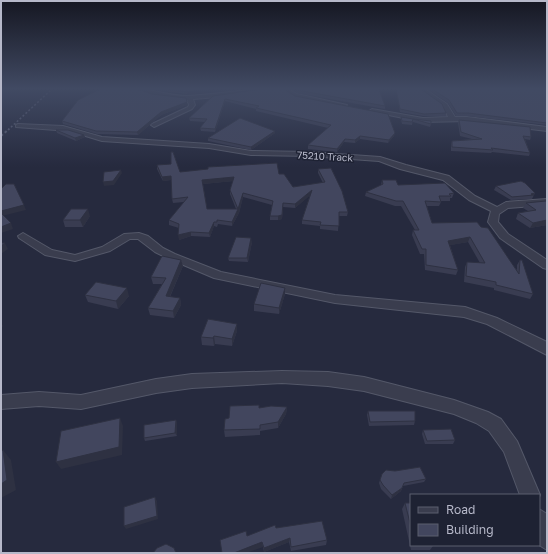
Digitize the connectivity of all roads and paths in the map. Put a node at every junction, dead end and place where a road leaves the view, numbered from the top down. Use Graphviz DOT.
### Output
graph roads {
  1 [pos="175,115"];
  2 [pos="395,115"];
  3 [pos="450,115"];
  4 [pos="453,120"];
  5 [pos="154,125"];
  6 [pos="18,126"];
  7 [pos="547,129"];
  8 [pos="547,202"];
  9 [pos="496,210"];
  10 [pos="23,236"];
  11 [pos="547,265"];
  12 [pos="547,348"];
  13 [pos="1,402"];
  14 [pos="530,494"];
  15 [pos="540,522"];
  16 [pos="547,539"];
  1 -- 5 [label="street"];
  2 -- 4 [label="street"];
  3 -- 4 [label="street"];
  4 -- 7 [label="street"];
  6 -- 9 [label="street, 75210 Track"];
  8 -- 9 [label="street"];
  9 -- 11 [label="street"];
  10 -- 12 [label="street"];
  13 -- 14 [label="street"];
  15 -- 16 [label="street"];
}
